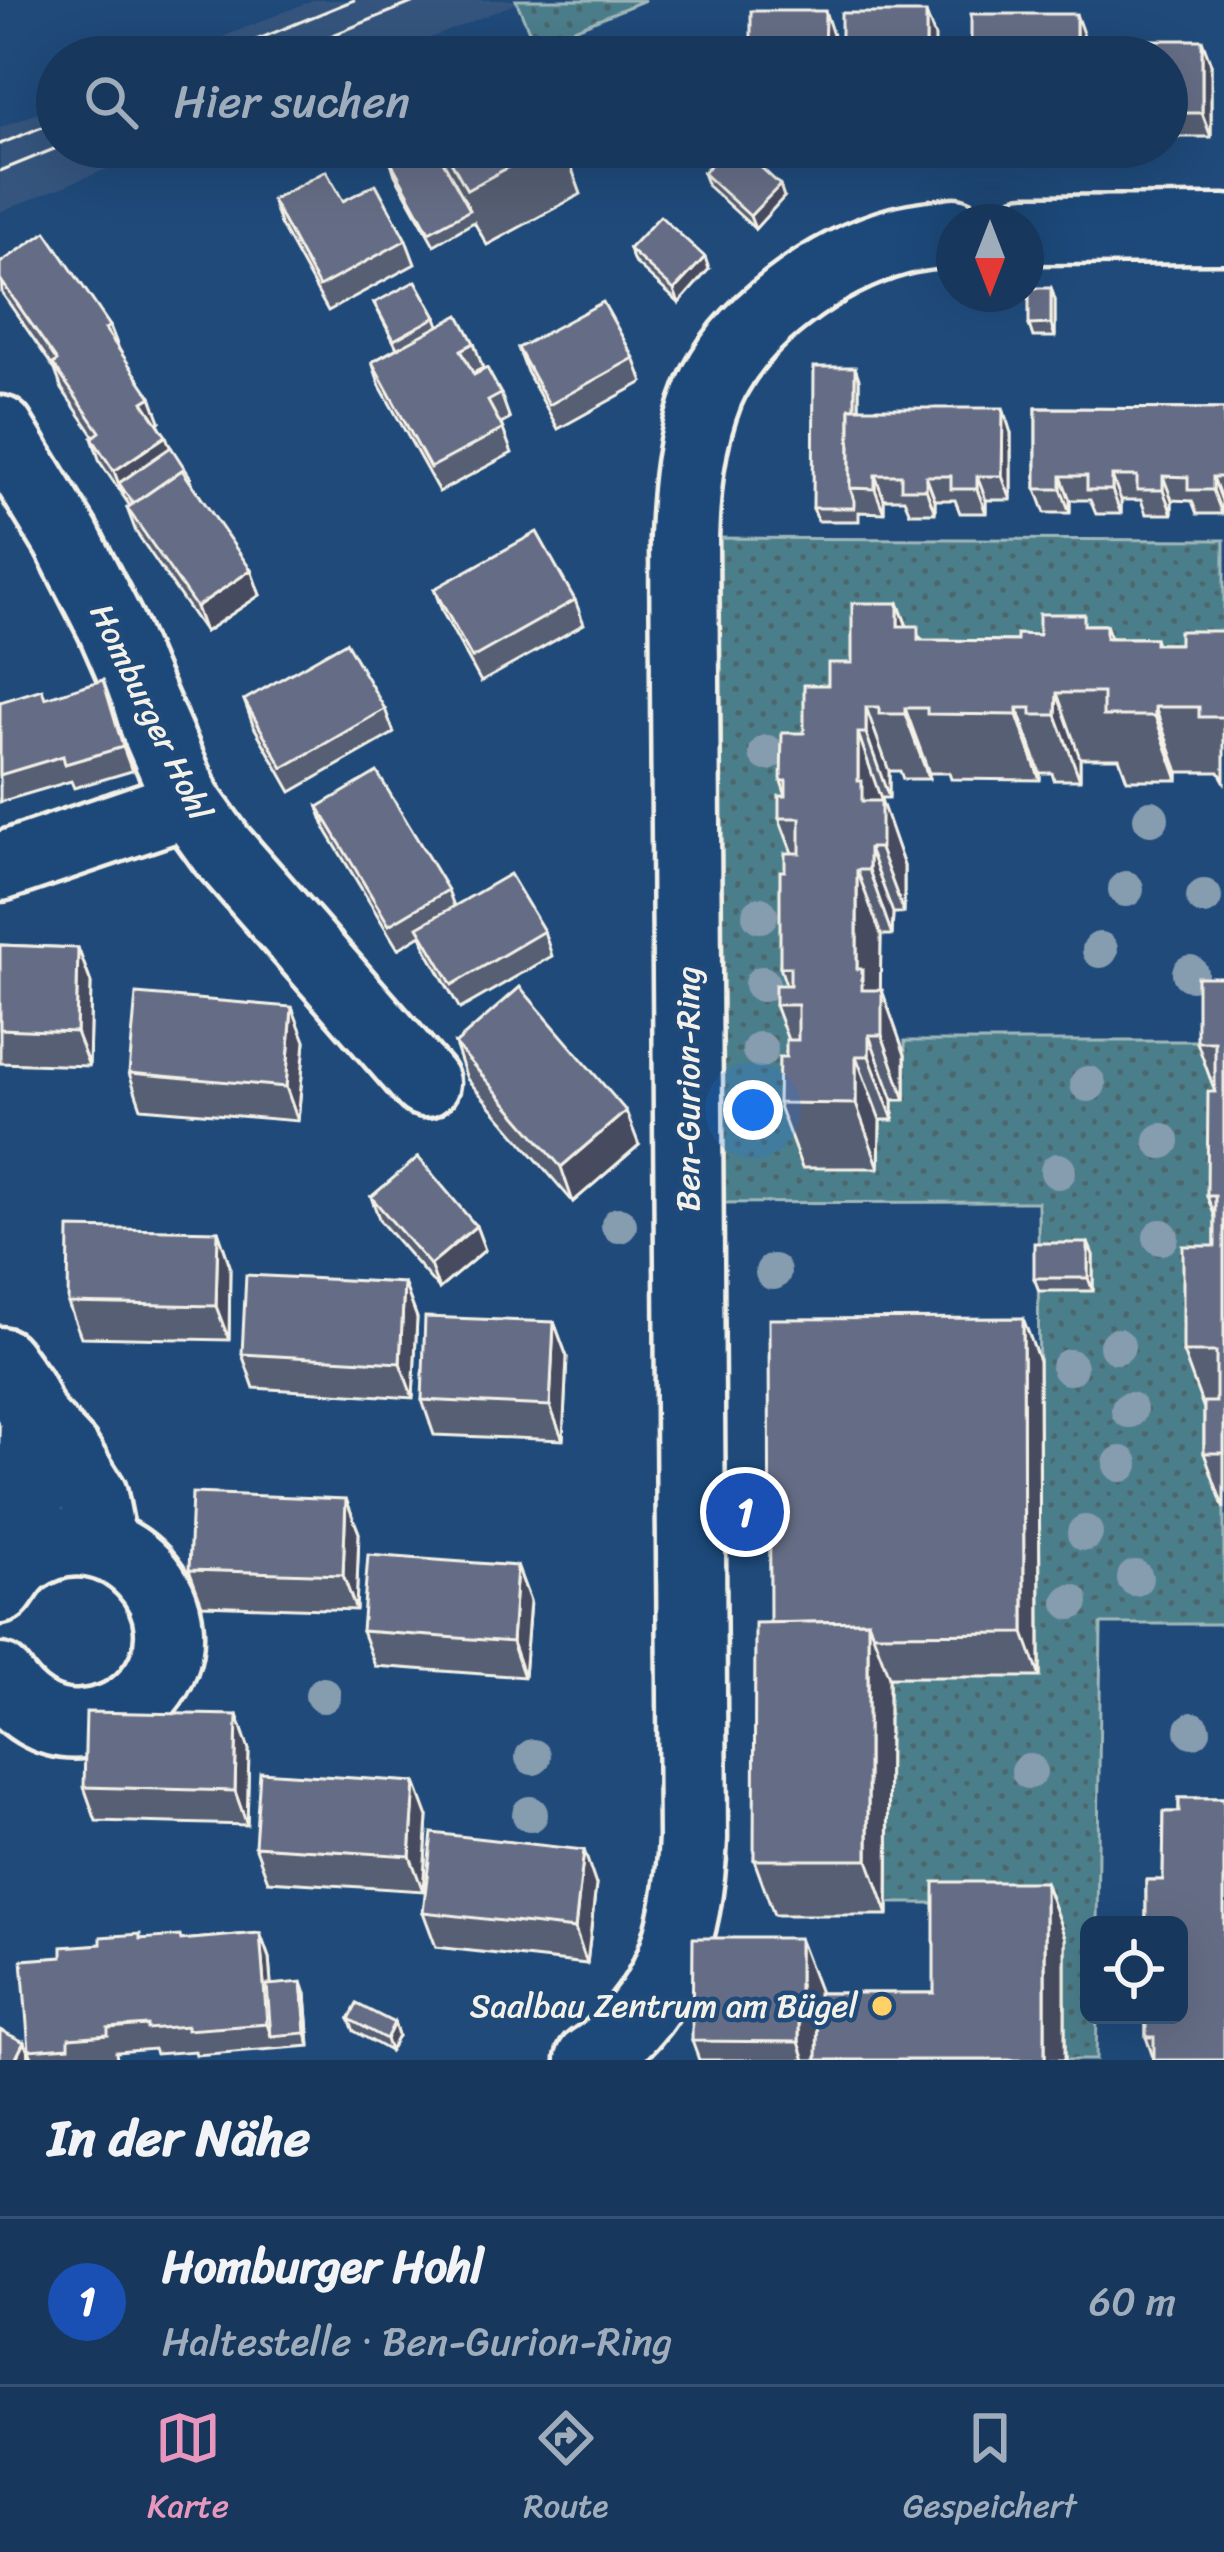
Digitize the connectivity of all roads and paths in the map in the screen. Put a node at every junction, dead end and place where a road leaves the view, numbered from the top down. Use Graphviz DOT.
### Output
graph roads {
  1 [pos="1224,229"];
  2 [pos="1044,230"];
  3 [pos="936,235"];
  4 [pos="0,430"];
  5 [pos="188,803"];
  6 [pos="0,867"];
  7 [pos="425,1082"];
  8 [pos="0,1361"];
  9 [pos="34,1419"];
  10 [pos="104,1546"];
  11 [pos="10,1576"];
  12 [pos="0,1678"];
  13 [pos="590,2060"];
  1 -- 2 [label="street"];
  3 -- 13 [label="street, Ben-Gurion-Ring"];
  4 -- 5 [label="street, Homburger Hohl"];
  5 -- 6 [label="street"];
  5 -- 7 [label="street, Homburger Hohl"];
  8 -- 9 [label="street"];
  9 -- 10 [label="street"];
  9 -- 11 [label="street"];
  10 -- 11 [label="street"];
  10 -- 12 [label="street"];
}
